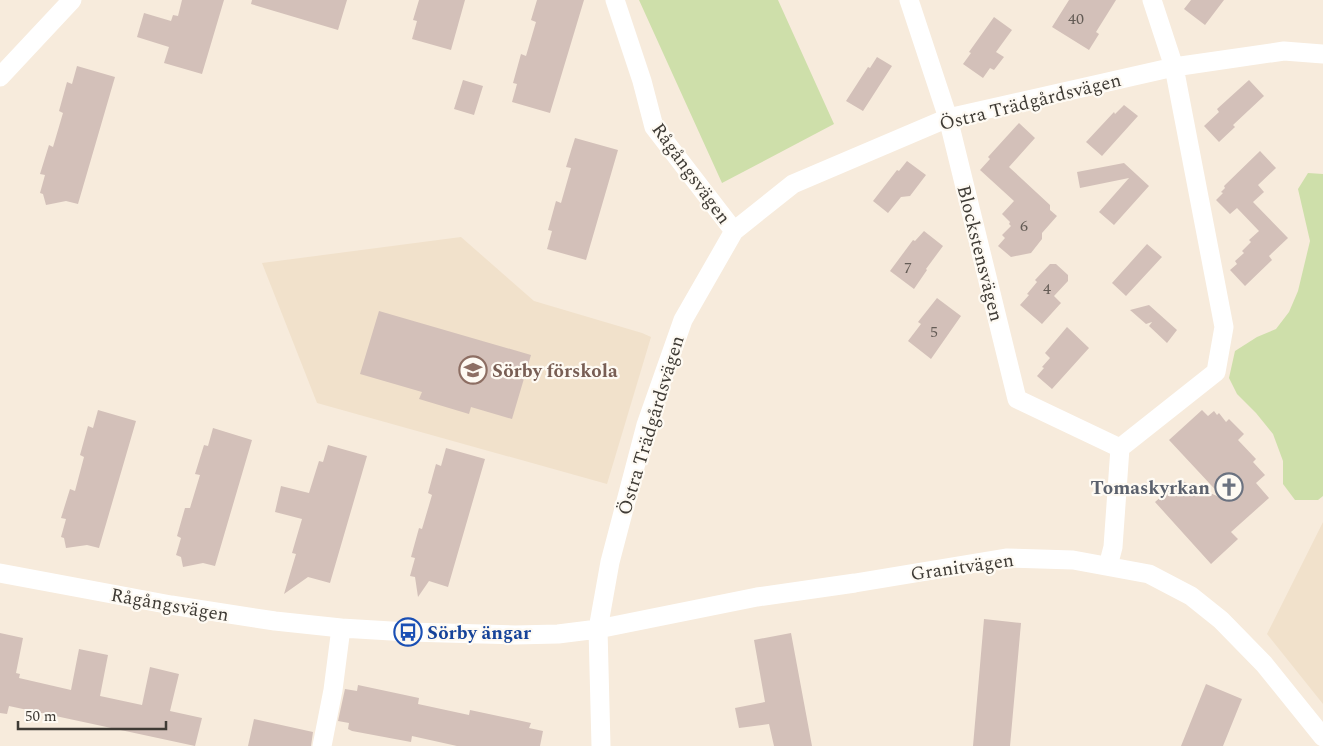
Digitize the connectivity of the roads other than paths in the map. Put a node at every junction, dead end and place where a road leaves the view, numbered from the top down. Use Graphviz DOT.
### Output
graph roads {
  1 [pos="72,0"];
  2 [pos="615,0"];
  3 [pos="908,0"];
  4 [pos="1152,0"];
  5 [pos="1323,54"];
  6 [pos="1174,67"];
  7 [pos="0,78"];
  8 [pos="948,118"];
  9 [pos="734,231"];
  10 [pos="1120,448"];
  11 [pos="1108,566"];
  12 [pos="0,573"];
  13 [pos="341,628"];
  14 [pos="598,629"];
  15 [pos="1323,737"];
  16 [pos="322,746"];
  17 [pos="601,746"];
  1 -- 7 [label="street"];
  2 -- 9 [label="street, Rågångsvägen"];
  3 -- 8 [label="street, Blockstensvägen"];
  4 -- 6 [label="street"];
  5 -- 6 [label="street, Östra Trädgårdsvägen"];
  6 -- 8 [label="street, Östra Trädgårdsvägen"];
  6 -- 10 [label="street"];
  8 -- 9 [label="street, Östra Trädgårdsvägen"];
  8 -- 10 [label="street, Blockstensvägen"];
  9 -- 14 [label="street, Östra Trädgårdsvägen"];
  10 -- 11 [label="street"];
  11 -- 14 [label="street, Granitvägen"];
  11 -- 15 [label="street, Granitvägen"];
  12 -- 13 [label="street, Rågångsvägen"];
  13 -- 14 [label="street, Rågångsvägen"];
  13 -- 16 [label="street"];
  14 -- 17 [label="street, Östra Trädgårdsvägen"];
}
